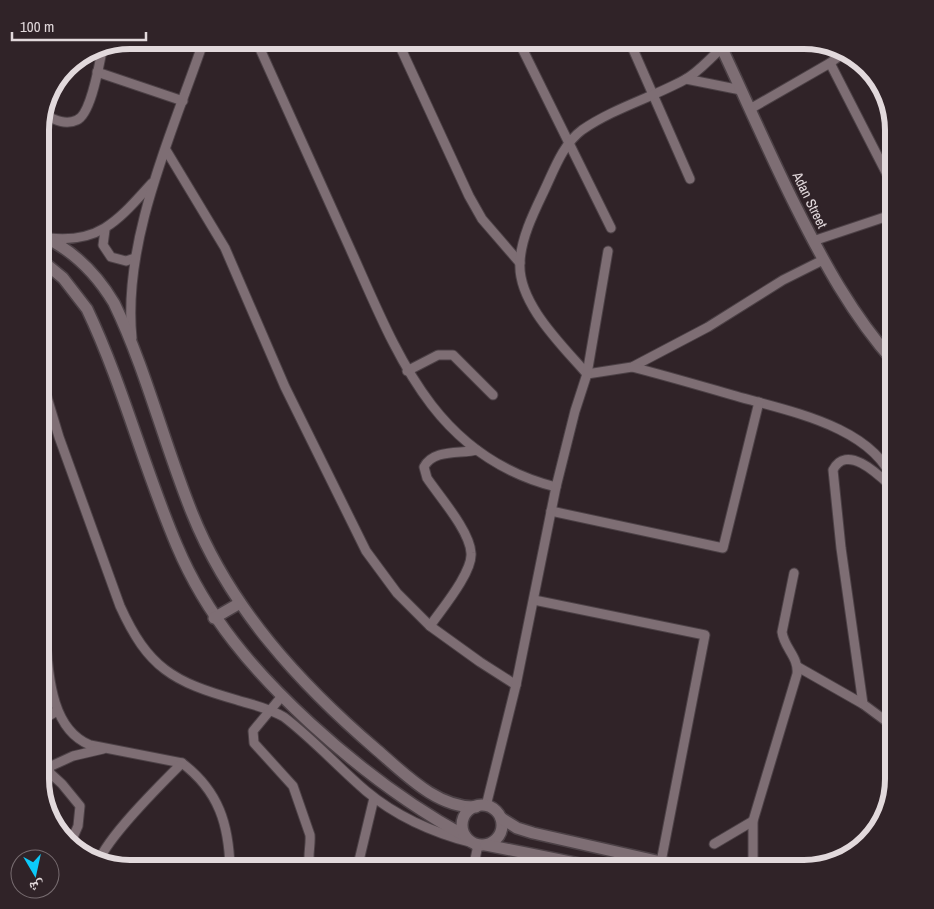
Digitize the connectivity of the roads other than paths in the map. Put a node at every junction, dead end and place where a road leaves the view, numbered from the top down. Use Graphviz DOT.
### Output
graph roads {
  1 [pos="201,49"];
  2 [pos="260,49"];
  3 [pos="401,49"];
  4 [pos="523,49"];
  5 [pos="632,49"];
  6 [pos="715,49"];
  7 [pos="722,49"];
  8 [pos="101,54"];
  9 [pos="839,57"];
  10 [pos="830,63"];
  11 [pos="97,72"];
  12 [pos="686,79"];
  13 [pos="741,90"];
  14 [pos="651,94"];
  15 [pos="184,101"];
  16 [pos="750,109"];
  17 [pos="50,117"];
  18 [pos="570,142"];
  19 [pos="166,150"];
  20 [pos="885,170"];
  21 [pos="690,179"];
  22 [pos="154,182"];
  23 [pos="885,217"];
  24 [pos="612,228"];
  25 [pos="104,230"];
  26 [pos="49,236"];
  27 [pos="49,239"];
  28 [pos="813,241"];
  29 [pos="608,251"];
  30 [pos="135,258"];
  31 [pos="823,260"];
  32 [pos="520,263"];
  33 [pos="49,266"];
  34 [pos="885,352"];
  35 [pos="134,354"];
  36 [pos="632,366"];
  37 [pos="407,371"];
  38 [pos="587,374"];
  39 [pos="493,395"];
  40 [pos="49,402"];
  41 [pos="759,402"];
  42 [pos="477,450"];
  43 [pos="885,466"];
  44 [pos="885,481"];
  45 [pos="556,487"];
  46 [pos="551,511"];
  47 [pos="794,573"];
  48 [pos="534,600"];
  49 [pos="240,602"];
  50 [pos="214,618"];
  51 [pos="430,626"];
  52 [pos="49,657"];
  53 [pos="798,667"];
  54 [pos="516,685"];
  55 [pos="282,696"];
  56 [pos="863,704"];
  57 [pos="270,709"];
  58 [pos="57,711"];
  59 [pos="49,716"];
  60 [pos="885,720"];
  61 [pos="103,749"];
  62 [pos="182,763"];
  63 [pos="49,767"];
  64 [pos="49,767"];
  65 [pos="374,798"];
  66 [pos="481,806"];
  67 [pos="501,818"];
  68 [pos="753,821"];
  69 [pos="73,837"];
  70 [pos="475,842"];
  71 [pos="714,844"];
  72 [pos="102,855"];
  73 [pos="229,860"];
  74 [pos="308,860"];
  75 [pos="359,860"];
  76 [pos="474,860"];
  77 [pos="562,860"];
  78 [pos="652,860"];
  79 [pos="661,860"];
  80 [pos="753,860"];
  1 -- 15 [label="street"];
  2 -- 37 [label="street"];
  3 -- 32 [label="street"];
  4 -- 18 [label="street"];
  5 -- 14 [label="street"];
  6 -- 12 [label="street"];
  7 -- 13 [label="street, Adan Street"];
  8 -- 11 [label="street"];
  9 -- 10 [label="street"];
  10 -- 16 [label="street"];
  10 -- 20 [label="street"];
  11 -- 15 [label="street"];
  11 -- 17 [label="street"];
  12 -- 13 [label="street"];
  12 -- 14 [label="street"];
  13 -- 16 [label="street, Adan Street"];
  14 -- 18 [label="street"];
  14 -- 21 [label="street"];
  15 -- 19 [label="street"];
  16 -- 28 [label="street, Adan Street"];
  18 -- 24 [label="street"];
  18 -- 32 [label="street"];
  19 -- 22 [label="street"];
  19 -- 51 [label="street"];
  22 -- 25 [label="street"];
  22 -- 30 [label="street"];
  23 -- 28 [label="street"];
  25 -- 26 [label="street"];
  25 -- 30 [label="street"];
  27 -- 35 [label="street"];
  28 -- 31 [label="street, Adan Street"];
  29 -- 38 [label="street"];
  30 -- 35 [label="street"];
  31 -- 34 [label="street, Adan Street"];
  31 -- 36 [label="street"];
  32 -- 38 [label="street"];
  33 -- 50 [label="street"];
  35 -- 49 [label="street"];
  36 -- 38 [label="street"];
  36 -- 41 [label="street"];
  37 -- 39 [label="street"];
  37 -- 42 [label="street"];
  38 -- 45 [label="street"];
  40 -- 57 [label="street"];
  41 -- 43 [label="street"];
  41 -- 46 [label="street"];
  42 -- 45 [label="street"];
  42 -- 51 [label="street"];
  44 -- 56 [label="street"];
  45 -- 46 [label="street"];
  46 -- 48 [label="street"];
  47 -- 53 [label="street"];
  48 -- 54 [label="street"];
  48 -- 79 [label="street"];
  49 -- 50 [label="street"];
  49 -- 66 [label="street"];
  50 -- 55 [label="street"];
  51 -- 54 [label="street"];
  52 -- 58 [label="street"];
  53 -- 56 [label="street"];
  53 -- 68 [label="street"];
  54 -- 66 [label="street"];
  55 -- 57 [label="street"];
  55 -- 70 [label="street"];
  56 -- 60 [label="street"];
  57 -- 65 [label="street"];
  57 -- 74 [label="street"];
  58 -- 59 [label="street"];
  58 -- 61 [label="street"];
  61 -- 62 [label="street"];
  61 -- 63 [label="street"];
  62 -- 72 [label="street"];
  62 -- 73 [label="street"];
  64 -- 69 [label="street"];
  65 -- 70 [label="street"];
  65 -- 75 [label="street"];
  66 -- 67 [label="street"];
  66 -- 70 [label="street"];
  67 -- 70 [label="street"];
  67 -- 78 [label="street"];
  68 -- 71 [label="street"];
  68 -- 80 [label="street"];
  70 -- 76 [label="street"];
  70 -- 77 [label="street"];
}
